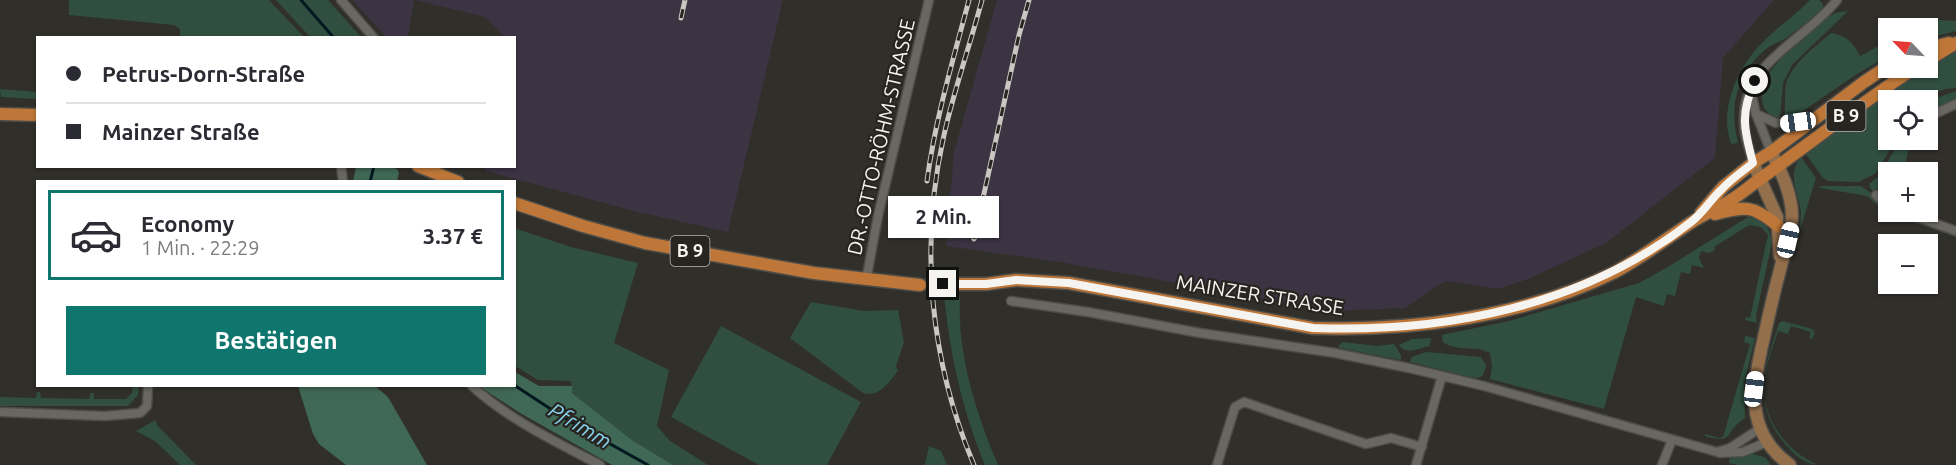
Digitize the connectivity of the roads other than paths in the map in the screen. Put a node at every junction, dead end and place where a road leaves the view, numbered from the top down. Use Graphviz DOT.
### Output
graph roads {
  1 [pos="341,0"];
  2 [pos="929,0"];
  3 [pos="1837,0"];
  4 [pos="372,36"];
  5 [pos="1956,42"];
  6 [pos="1938,46"];
  7 [pos="1938,54"];
  8 [pos="1878,73"];
  9 [pos="1900,78"];
  10 [pos="1751,89"];
  11 [pos="1956,104"];
  12 [pos="1938,112"];
  13 [pos="0,114"];
  14 [pos="1756,114"];
  15 [pos="36,115"];
  16 [pos="1813,120"];
  17 [pos="1771,152"];
  18 [pos="1753,163"];
  19 [pos="1779,166"];
  20 [pos="423,168"];
  21 [pos="1760,178"];
  22 [pos="453,180"];
  23 [pos="516,204"];
  24 [pos="1694,220"];
  25 [pos="1931,222"];
  26 [pos="1778,226"];
  27 [pos="1956,231"];
  28 [pos="1780,269"];
  29 [pos="866,280"];
  30 [pos="943,284"];
  31 [pos="921,285"];
  32 [pos="1011,302"];
  33 [pos="1442,376"];
  34 [pos="148,387"];
  35 [pos="473,387"];
  36 [pos="0,412"];
  37 [pos="1759,429"];
  38 [pos="1672,440"];
  39 [pos="1767,442"];
  40 [pos="1422,447"];
  41 [pos="1716,452"];
  42 [pos="600,465"];
  43 [pos="1217,465"];
  44 [pos="1416,465"];
  45 [pos="1662,465"];
  46 [pos="1790,465"];
  1 -- 4 [label="street"];
  2 -- 29 [label="street, DR.-OTTO-RÖHM-STRASSE"];
  3 -- 10 [label="street"];
  5 -- 6 [label="main road"];
  5 -- 7 [label="main road"];
  8 -- 16 [label="main road, MAINZER STRASSE / B 9"];
  9 -- 19 [label="main road, MAINZER STRASSE / B 9"];
  10 -- 14 [label="street"];
  10 -- 18 [label="street"];
  11 -- 12 [label="street"];
  13 -- 15 [label="main road"];
  14 -- 16 [label="street"];
  14 -- 17 [label="street"];
  16 -- 17 [label="main road, MAINZER STRASSE / B 9"];
  17 -- 18 [label="main road, MAINZER STRASSE / B 9"];
  17 -- 19 [label="main road"];
  18 -- 21 [label="main road"];
  18 -- 24 [label="main road, MAINZER STRASSE / B 9"];
  19 -- 21 [label="main road, MAINZER STRASSE / B 9"];
  19 -- 28 [label="main road"];
  20 -- 22 [label="main road"];
  21 -- 24 [label="main road, MAINZER STRASSE / B 9"];
  21 -- 26 [label="main road"];
  23 -- 29 [label="main road, B 9"];
  24 -- 26 [label="main road"];
  24 -- 30 [label="main road, MAINZER STRASSE / B 9"];
  25 -- 27 [label="street"];
  26 -- 28 [label="main road"];
  28 -- 37 [label="main road"];
  29 -- 31 [label="main road, B 9"];
  32 -- 33 [label="street"];
  33 -- 38 [label="street"];
  33 -- 40 [label="street"];
  34 -- 36 [label="street"];
  35 -- 42 [label="street"];
  37 -- 39 [label="main road"];
  37 -- 41 [label="street"];
  38 -- 41 [label="street"];
  38 -- 45 [label="street"];
  39 -- 41 [label="street"];
  39 -- 46 [label="main road"];
  40 -- 43 [label="street"];
  40 -- 44 [label="street"];
}
